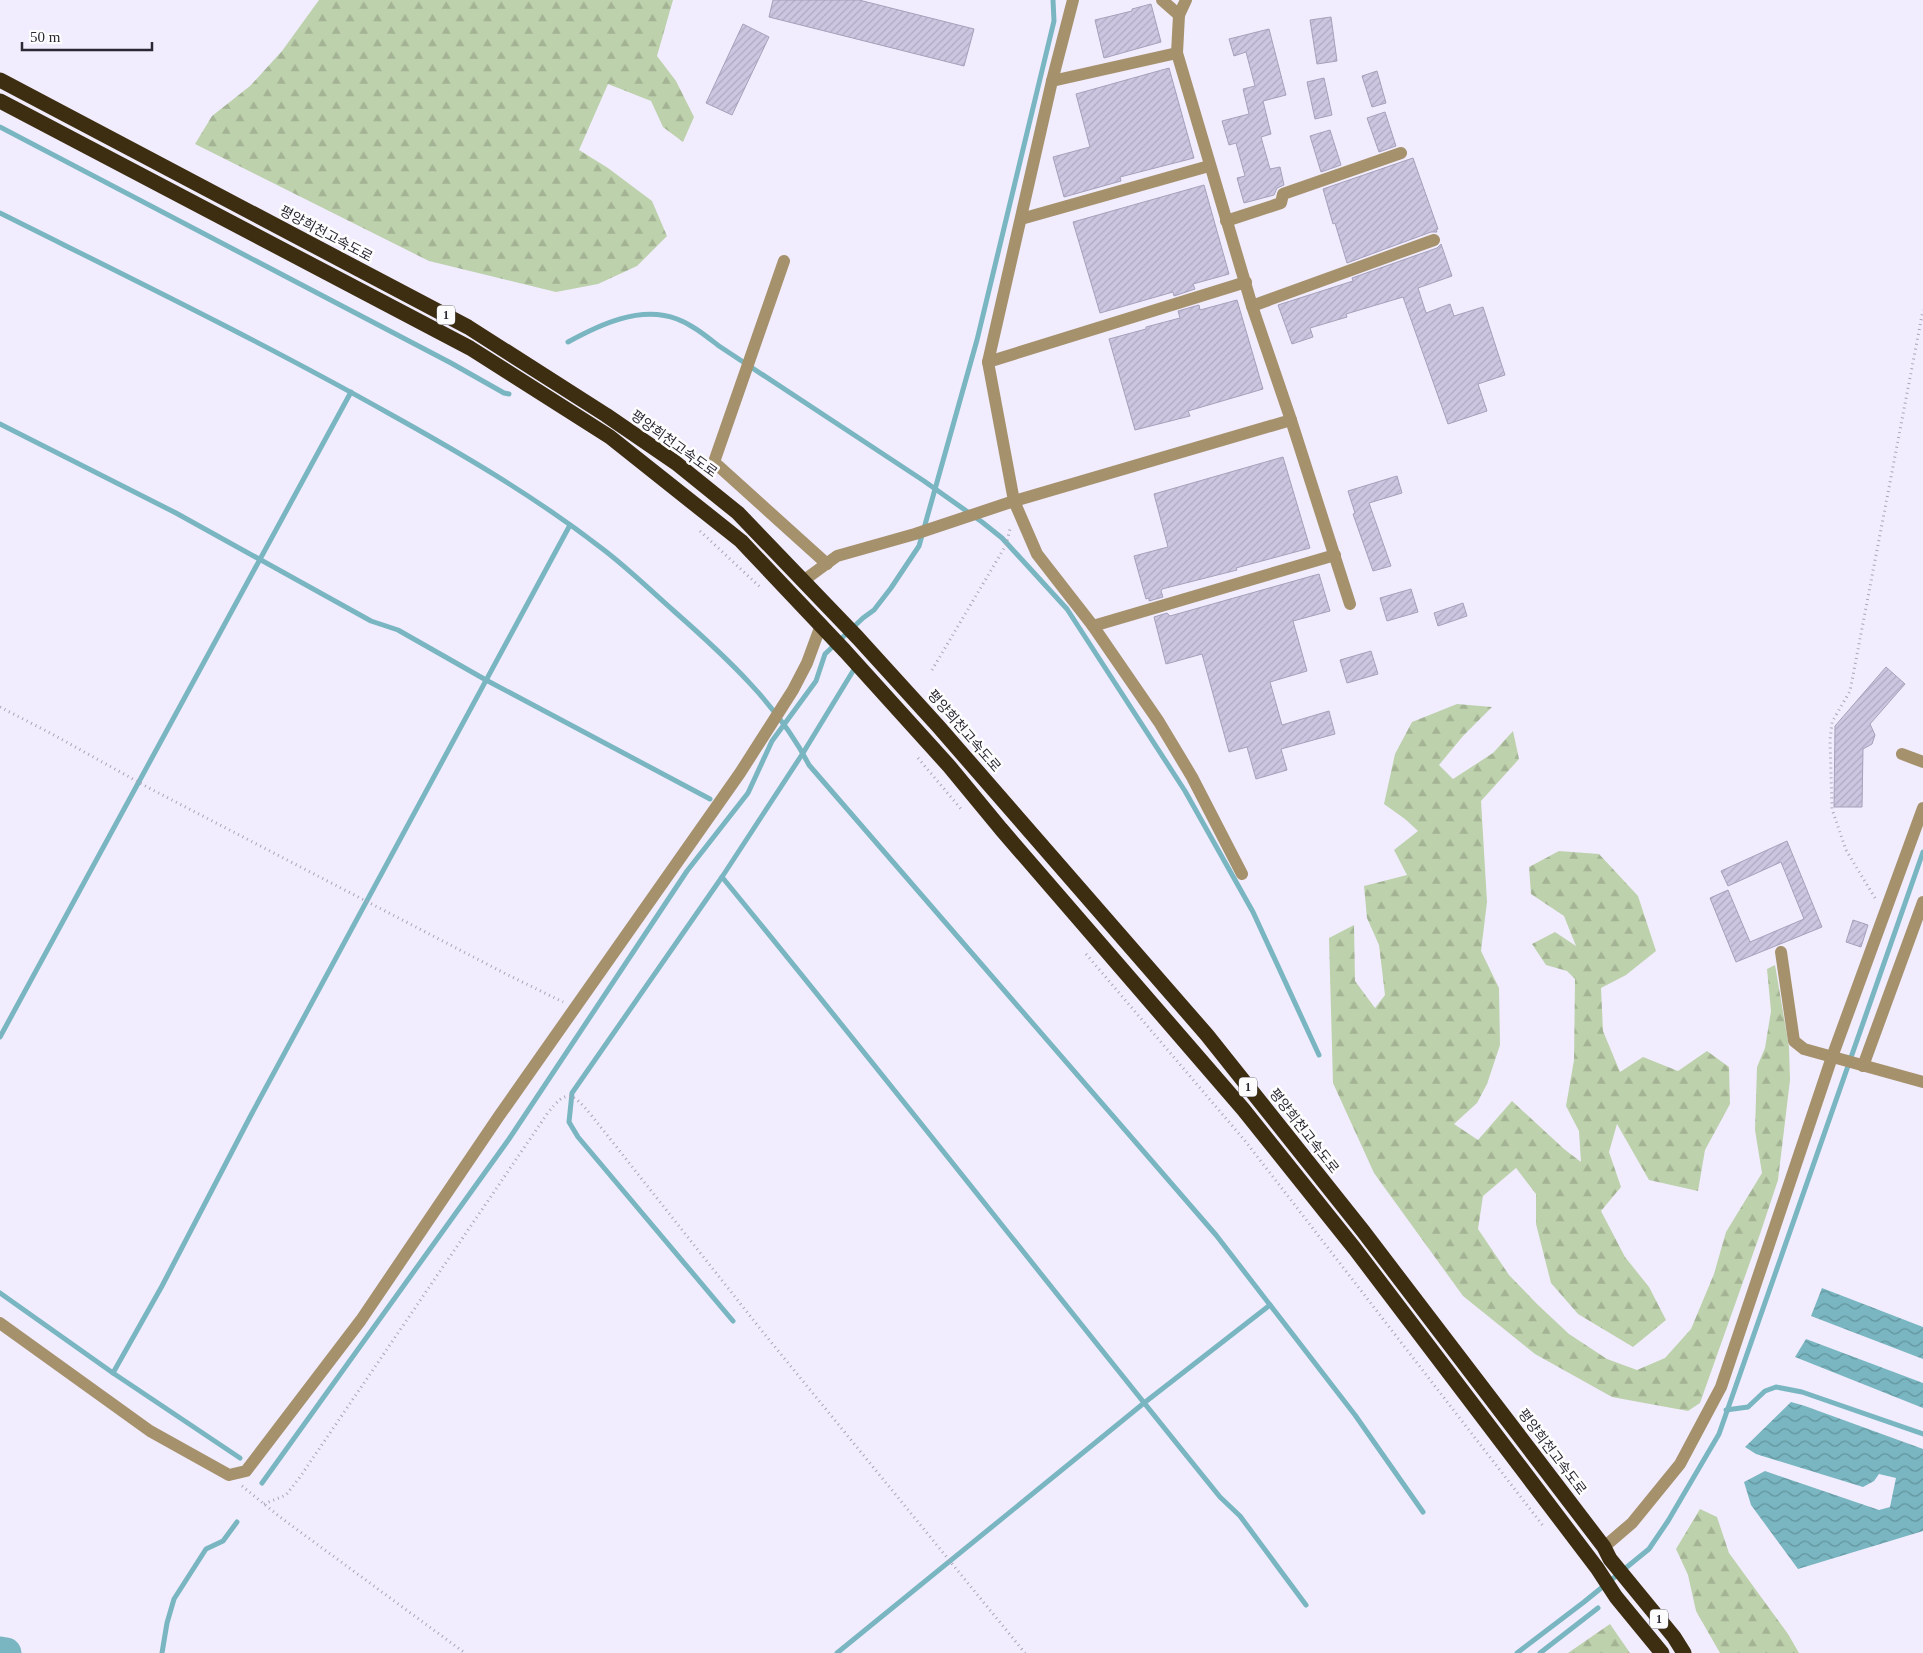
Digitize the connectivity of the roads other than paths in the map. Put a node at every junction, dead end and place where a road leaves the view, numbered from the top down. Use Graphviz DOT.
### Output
graph roads {
  1 [pos="1073,0"];
  2 [pos="1162,0"];
  3 [pos="1186,0"];
  4 [pos="1179,15"];
  5 [pos="1177,54"];
  6 [pos="0,80"];
  7 [pos="1052,81"];
  8 [pos="0,102"];
  9 [pos="1401,153"];
  10 [pos="1209,166"];
  11 [pos="1021,219"];
  12 [pos="1226,221"];
  13 [pos="1434,240"];
  14 [pos="784,261"];
  15 [pos="1246,282"];
  16 [pos="1252,306"];
  17 [pos="988,362"];
  18 [pos="1291,420"];
  19 [pos="1014,501"];
  20 [pos="1335,555"];
  21 [pos="827,564"];
  22 [pos="803,581"];
  23 [pos="1350,604"];
  24 [pos="1093,626"];
  25 [pos="825,630"];
  26 [pos="1902,754"];
  27 [pos="1923,762"];
  28 [pos="1923,808"];
  29 [pos="1242,874"];
  30 [pos="1923,902"];
  31 [pos="1781,952"];
  32 [pos="1832,1057"];
  33 [pos="1863,1066"];
  34 [pos="1923,1082"];
  35 [pos="0,1323"];
  36 [pos="1607,1553"];
  37 [pos="1662,1653"];
  38 [pos="1684,1653"];
  1 -- 7 [label="street"];
  2 -- 4 [label="street"];
  3 -- 4 [label="street"];
  4 -- 5 [label="street"];
  5 -- 7 [label="street"];
  5 -- 10 [label="street"];
  6 -- 22 [label="highway, 평양희천고속도로 / 1"];
  7 -- 11 [label="street"];
  8 -- 25 [label="highway, 1"];
  9 -- 12 [label="street"];
  10 -- 11 [label="street"];
  10 -- 12 [label="street"];
  11 -- 17 [label="street"];
  12 -- 15 [label="street"];
  13 -- 16 [label="street"];
  14 -- 21 [label="street"];
  15 -- 16 [label="street"];
  15 -- 17 [label="street"];
  16 -- 18 [label="street"];
  17 -- 19 [label="street"];
  18 -- 19 [label="street"];
  18 -- 20 [label="street"];
  19 -- 21 [label="street"];
  19 -- 24 [label="street"];
  20 -- 23 [label="street"];
  20 -- 24 [label="street"];
  21 -- 22 [label="street"];
  22 -- 36 [label="highway, 평양희천고속도로 / 1"];
  24 -- 29 [label="street"];
  25 -- 35 [label="street"];
  25 -- 37 [label="highway, 1"];
  26 -- 27 [label="street"];
  28 -- 32 [label="street"];
  30 -- 33 [label="street"];
  31 -- 32 [label="street"];
  32 -- 33 [label="street"];
  32 -- 36 [label="street"];
  33 -- 34 [label="street"];
  36 -- 38 [label="highway, 평양희천고속도로 / 1"];
}
